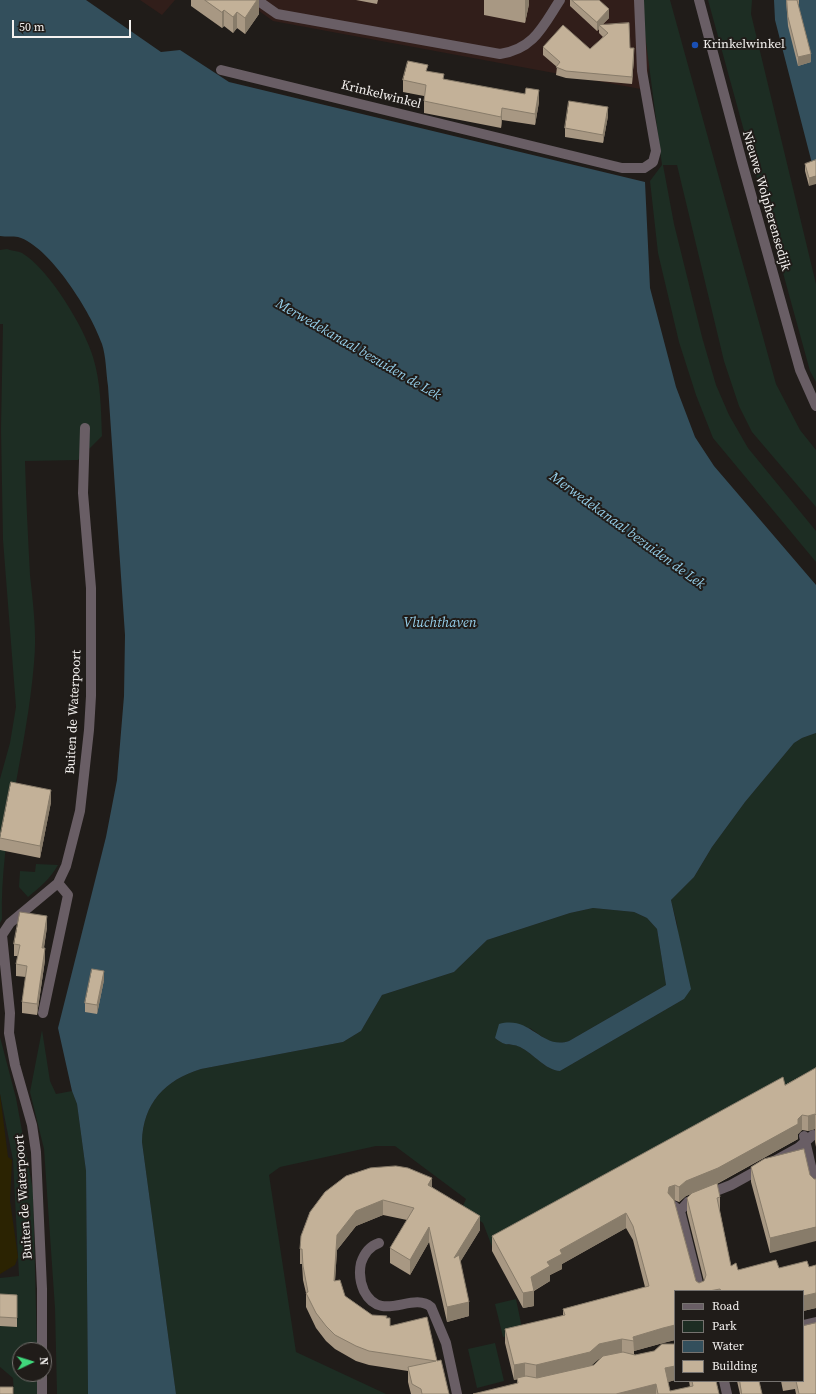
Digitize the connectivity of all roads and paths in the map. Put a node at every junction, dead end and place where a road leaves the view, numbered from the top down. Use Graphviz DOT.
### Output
graph roads {
  1 [pos="257,0"];
  2 [pos="560,0"];
  3 [pos="640,0"];
  4 [pos="699,0"];
  5 [pos="221,70"];
  6 [pos="816,406"];
  7 [pos="85,428"];
  8 [pos="58,883"];
  9 [pos="43,1013"];
  10 [pos="816,1188"];
  11 [pos="379,1243"];
  12 [pos="700,1290"];
  13 [pos="816,1322"];
  14 [pos="804,1325"];
  15 [pos="42,1342"];
  16 [pos="42,1382"];
  17 [pos="724,1382"];
  18 [pos="42,1394"];
  19 [pos="457,1394"];
  20 [pos="727,1394"];
  1 -- 2 [label="street"];
  3 -- 5 [label="street, Krinkelwinkel"];
  4 -- 6 [label="street, Nieuwe Wolpherensedijk"];
  7 -- 8 [label="street, Buiten de Waterpoort"];
  8 -- 9 [label="street"];
  8 -- 15 [label="street, Buiten de Waterpoort"];
  10 -- 12 [label="street"];
  11 -- 19 [label="street"];
  13 -- 14 [label="street"];
  16 -- 18 [label="street"];
  17 -- 20 [label="street"];
}
